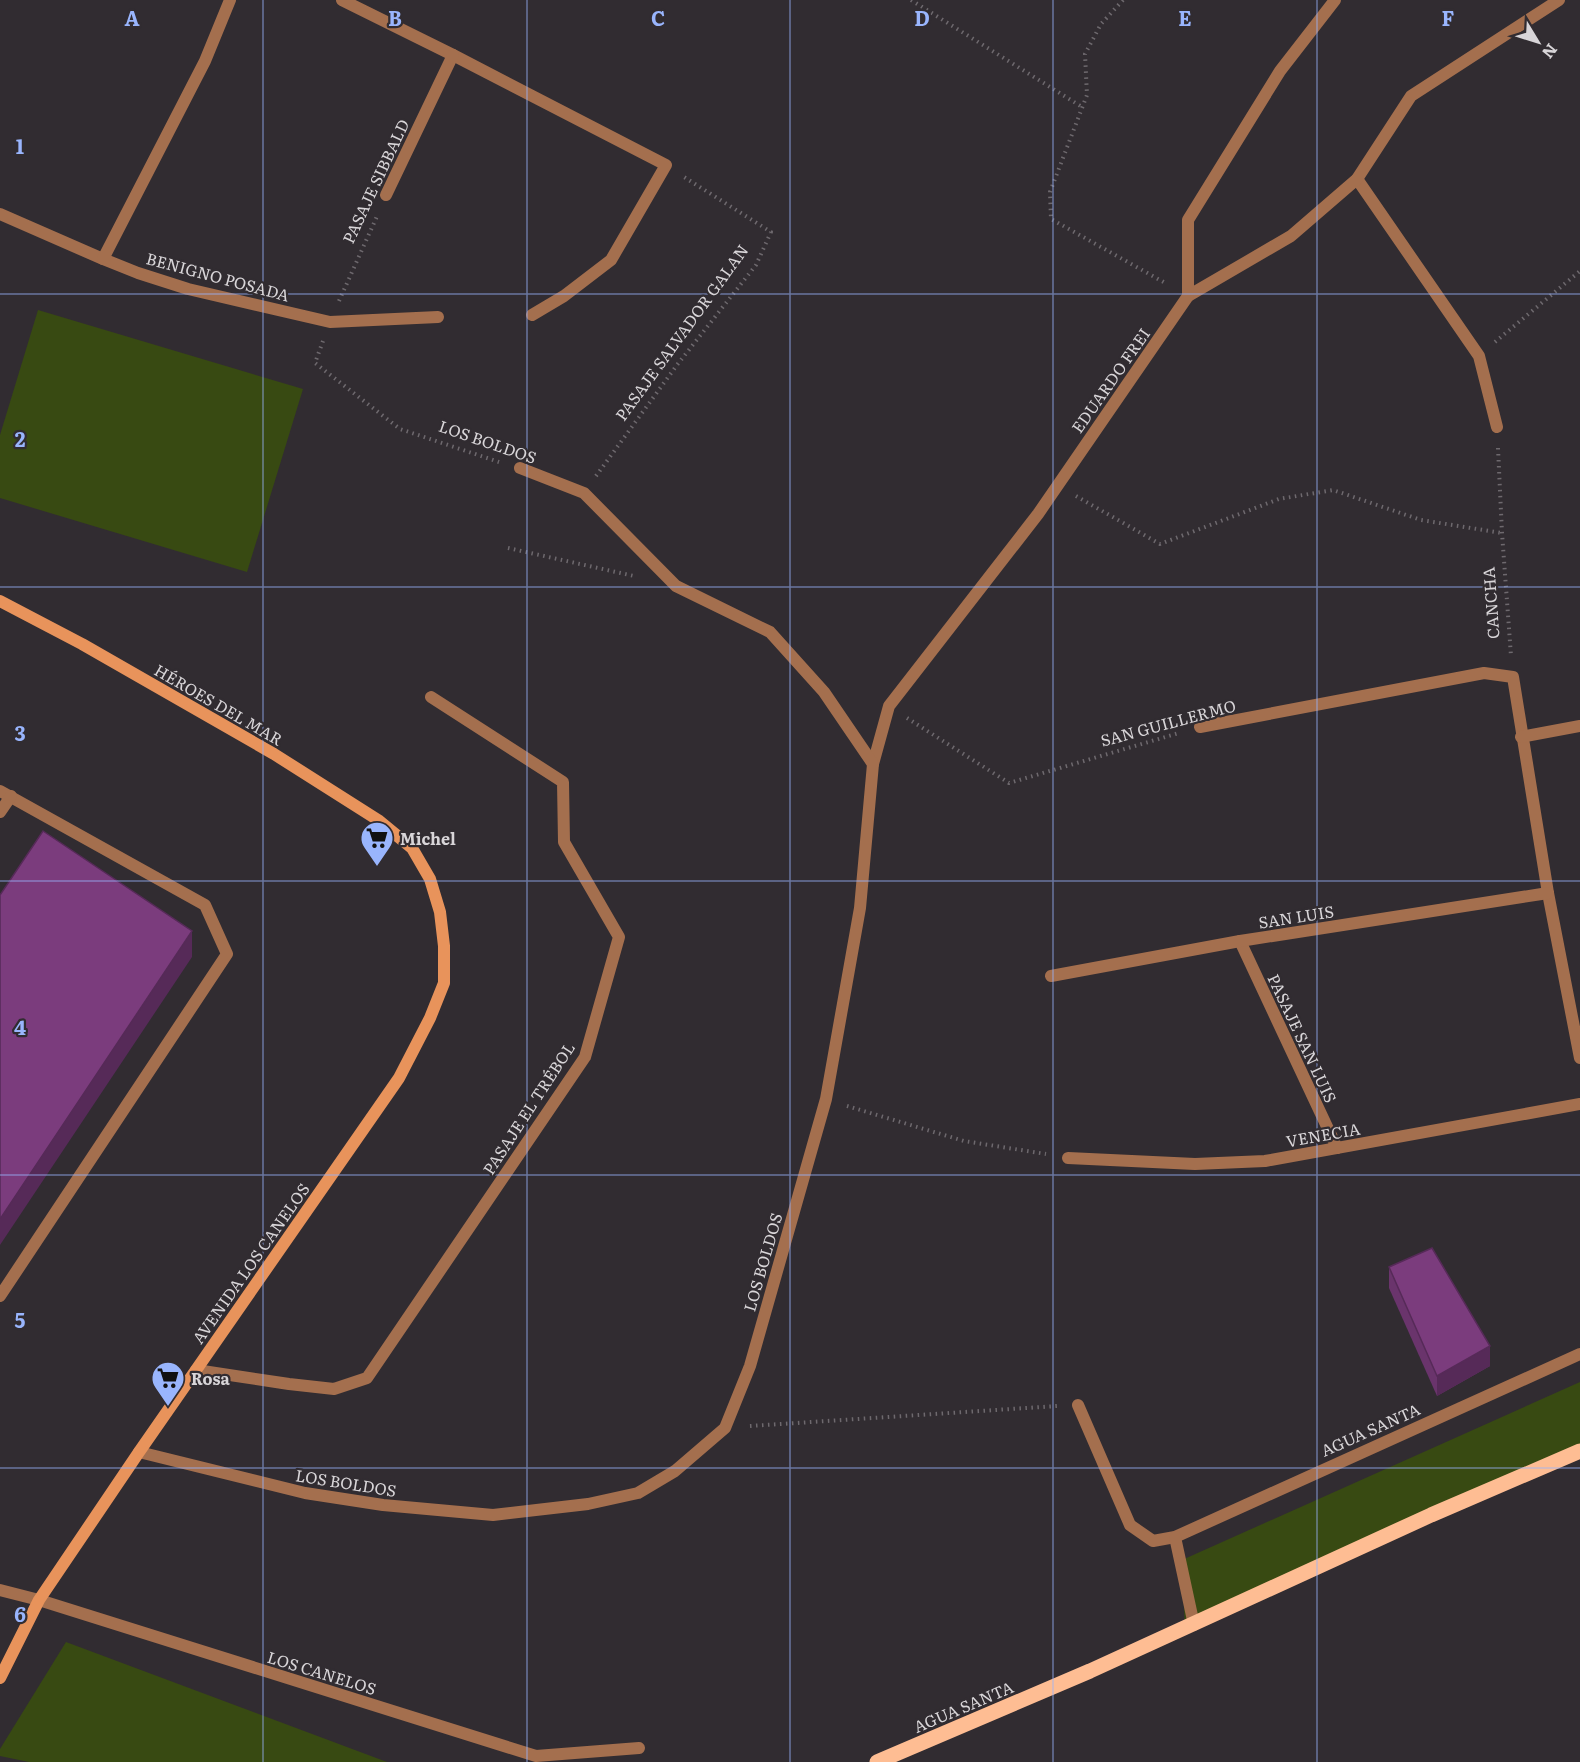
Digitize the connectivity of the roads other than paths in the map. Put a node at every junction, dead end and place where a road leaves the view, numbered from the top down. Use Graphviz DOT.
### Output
graph roads {
  1 [pos="230,0"];
  2 [pos="342,0"];
  3 [pos="1335,0"];
  4 [pos="1559,0"];
  5 [pos="453,55"];
  6 [pos="1357,179"];
  7 [pos="386,195"];
  8 [pos="0,214"];
  9 [pos="103,259"];
  10 [pos="1188,296"];
  11 [pos="532,315"];
  12 [pos="438,317"];
  13 [pos="1497,427"];
  14 [pos="520,468"];
  15 [pos="0,601"];
  16 [pos="431,697"];
  17 [pos="1580,726"];
  18 [pos="1200,727"];
  19 [pos="1521,737"];
  20 [pos="873,764"];
  21 [pos="5,793"];
  22 [pos="0,812"];
  23 [pos="412,848"];
  24 [pos="1548,893"];
  25 [pos="1240,941"];
  26 [pos="1051,976"];
  27 [pos="1580,1058"];
  28 [pos="1580,1104"];
  29 [pos="1337,1148"];
  30 [pos="1068,1158"];
  31 [pos="0,1296"];
  32 [pos="1580,1354"];
  33 [pos="196,1370"];
  34 [pos="1078,1405"];
  35 [pos="1580,1451"];
  36 [pos="139,1452"];
  37 [pos="1175,1537"];
  38 [pos="0,1590"];
  39 [pos="39,1600"];
  40 [pos="1194,1625"];
  41 [pos="0,1678"];
  42 [pos="639,1748"];
  43 [pos="877,1762"];
  1 -- 9 [label="street"];
  2 -- 5 [label="street"];
  3 -- 10 [label="street"];
  4 -- 6 [label="street"];
  5 -- 7 [label="street, PASAJE SIBBALD"];
  5 -- 11 [label="street"];
  6 -- 10 [label="street"];
  6 -- 13 [label="street"];
  8 -- 9 [label="street, BENIGNO POSADA"];
  9 -- 12 [label="street, BENIGNO POSADA"];
  10 -- 20 [label="street, EDUARDO FREI"];
  14 -- 20 [label="street, LOS BOLDOS"];
  15 -- 23 [label="street, HÉROES DEL MAR"];
  16 -- 33 [label="street, PASAJE EL TRÉBOL"];
  17 -- 19 [label="street"];
  18 -- 19 [label="street, SAN GUILLERMO"];
  19 -- 24 [label="street"];
  20 -- 36 [label="street, LOS BOLDOS"];
  21 -- 22 [label="street"];
  21 -- 31 [label="street"];
  23 -- 33 [label="street, AVENIDA LOS CANELOS"];
  24 -- 25 [label="street, SAN LUIS"];
  24 -- 27 [label="street"];
  25 -- 26 [label="street, SAN LUIS"];
  25 -- 29 [label="street, PASAJE SAN LUIS"];
  28 -- 29 [label="street, VENECIA"];
  29 -- 30 [label="street, VENECIA"];
  32 -- 37 [label="street, AGUA SANTA"];
  33 -- 36 [label="street, AVENIDA LOS CANELOS"];
  34 -- 37 [label="street, AGUA SANTA"];
  35 -- 40 [label="main road, AGUA SANTA"];
  36 -- 39 [label="street, AVENIDA LOS CANELOS"];
  37 -- 40 [label="street"];
  38 -- 39 [label="street, LOS CANELOS"];
  39 -- 41 [label="street, AVENIDA LOS CANELOS"];
  39 -- 42 [label="street, LOS CANELOS"];
  40 -- 43 [label="main road, AGUA SANTA"];
}
